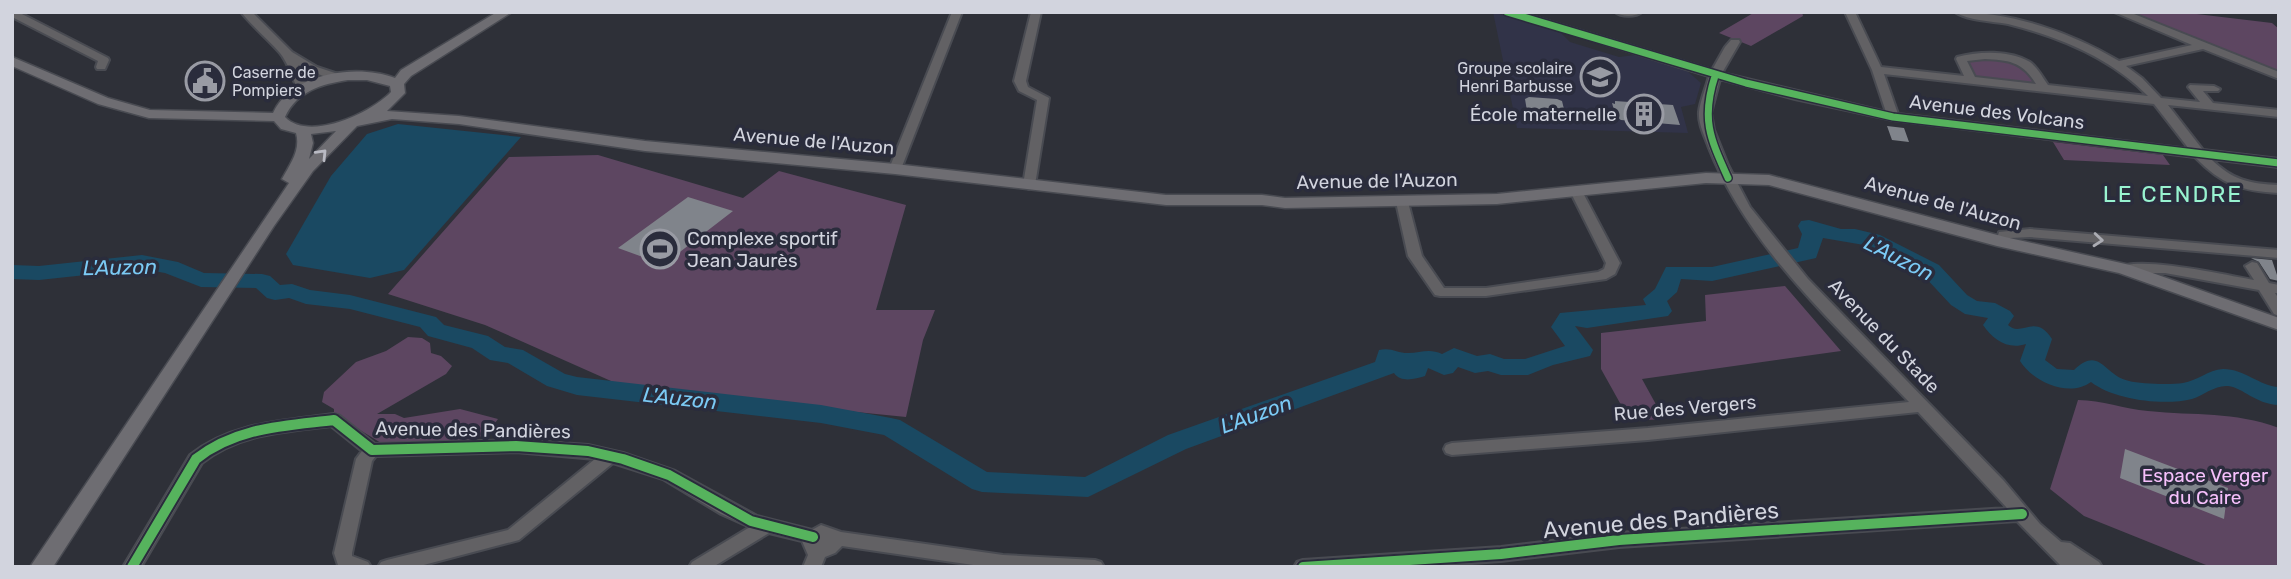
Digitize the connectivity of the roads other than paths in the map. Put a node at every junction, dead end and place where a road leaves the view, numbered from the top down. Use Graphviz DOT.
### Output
graph roads {
  1 [pos="246,12"];
  2 [pos="506,12"];
  3 [pos="957,12"];
  4 [pos="1036,12"];
  5 [pos="1507,12"];
  6 [pos="1620,12"];
  7 [pos="1637,12"];
  8 [pos="1850,12"];
  9 [pos="1961,12"];
  10 [pos="2119,12"];
  11 [pos="12,13"];
  12 [pos="2004,16"];
  13 [pos="2068,26"];
  14 [pos="477,30"];
  15 [pos="2054,35"];
  16 [pos="1735,42"];
  17 [pos="2203,46"];
  18 [pos="285,52"];
  19 [pos="12,61"];
  20 [pos="2117,65"];
  21 [pos="102,67"];
  22 [pos="1877,70"];
  23 [pos="368,75"];
  24 [pos="1716,76"];
  25 [pos="2279,76"];
  26 [pos="341,77"];
  27 [pos="1971,80"];
  28 [pos="398,88"];
  29 [pos="2044,88"];
  30 [pos="2214,89"];
  31 [pos="296,94"];
  32 [pos="2158,101"];
  33 [pos="2210,107"];
  34 [pos="2279,114"];
  35 [pos="176,116"];
  36 [pos="278,117"];
  37 [pos="1893,117"];
  38 [pos="367,118"];
  39 [pos="459,120"];
  40 [pos="351,124"];
  41 [pos="302,130"];
  42 [pos="2200,154"];
  43 [pos="2279,163"];
  44 [pos="895,169"];
  45 [pos="1728,178"];
  46 [pos="1029,185"];
  47 [pos="2279,189"];
  48 [pos="1576,191"];
  49 [pos="1402,202"];
  50 [pos="267,225"];
  51 [pos="2003,242"];
  52 [pos="2279,254"];
  53 [pos="2252,266"];
  54 [pos="2124,269"];
  55 [pos="2263,286"];
  56 [pos="2279,289"];
  57 [pos="2279,311"];
  58 [pos="2279,324"];
  59 [pos="1922,407"];
  60 [pos="1451,449"];
  61 [pos="372,450"];
  62 [pos="610,456"];
  63 [pos="2022,514"];
  64 [pos="768,525"];
  65 [pos="815,552"];
  66 [pos="41,567"];
  67 [pos="132,567"];
  68 [pos="362,567"];
  69 [pos="387,567"];
  70 [pos="698,567"];
  71 [pos="1095,567"];
  72 [pos="1303,567"];
  73 [pos="2072,567"];
  74 [pos="2093,567"];
  1 -- 18 [label="street"];
  2 -- 14 [label="main road"];
  3 -- 44 [label="street"];
  4 -- 46 [label="street"];
  5 -- 24 [label="street, Avenue des Volcans"];
  6 -- 7 [label="street"];
  8 -- 22 [label="street"];
  9 -- 12 [label="street"];
  10 -- 17 [label="street"];
  11 -- 21 [label="street"];
  12 -- 15 [label="street"];
  13 -- 15 [label="street"];
  14 -- 23 [label="main road"];
  14 -- 28 [label="main road"];
  15 -- 20 [label="street"];
  16 -- 24 [label="street, Avenue du Stade"];
  17 -- 20 [label="street"];
  17 -- 25 [label="street"];
  18 -- 26 [label="street"];
  18 -- 31 [label="street"];
  19 -- 35 [label="main road"];
  20 -- 32 [label="street"];
  22 -- 27 [label="street"];
  22 -- 37 [label="street"];
  23 -- 26 [label="main road"];
  23 -- 28 [label="main road"];
  24 -- 37 [label="street, Avenue des Volcans"];
  24 -- 45 [label="street, Avenue du Stade"];
  26 -- 31 [label="main road"];
  27 -- 29 [label="street"];
  27 -- 29 [label="street"];
  28 -- 38 [label="main road"];
  28 -- 39 [label="main road"];
  29 -- 32 [label="street"];
  30 -- 33 [label="street"];
  31 -- 35 [label="main road"];
  31 -- 36 [label="main road"];
  32 -- 33 [label="street"];
  32 -- 42 [label="street"];
  33 -- 34 [label="street"];
  35 -- 36 [label="main road"];
  36 -- 41 [label="main road"];
  37 -- 42 [label="street, Avenue des Volcans"];
  38 -- 39 [label="main road"];
  38 -- 40 [label="main road"];
  39 -- 44 [label="main road, Avenue de l'Auzon"];
  40 -- 41 [label="main road"];
  50 -- 40 [label="main road, one-way"];
  41 -- 50 [label="main road"];
  42 -- 43 [label="street, Avenue des Volcans"];
  42 -- 47 [label="street"];
  44 -- 46 [label="main road, Avenue de l'Auzon"];
  45 -- 48 [label="main road, Avenue de l'Auzon"];
  45 -- 51 [label="main road, Avenue de l'Auzon"];
  45 -- 59 [label="street, Avenue du Stade"];
  46 -- 49 [label="main road, Avenue de l'Auzon"];
  48 -- 49 [label="main road, Avenue de l'Auzon"];
  48 -- 49 [label="street"];
  50 -- 66 [label="main road"];
  51 -- 52 [label="street, one-way"];
  51 -- 54 [label="main road, Avenue de l'Auzon"];
  53 -- 55 [label="street"];
  54 -- 55 [label="street"];
  54 -- 58 [label="main road, Avenue de l'Auzon"];
  55 -- 56 [label="street"];
  55 -- 57 [label="street"];
  59 -- 60 [label="street, Rue des Vergers"];
  59 -- 63 [label="street, Avenue du Stade"];
  61 -- 62 [label="street, Avenue des Pandières"];
  61 -- 67 [label="street, Avenue des Pandières"];
  61 -- 68 [label="street"];
  62 -- 64 [label="street, Avenue des Pandières"];
  62 -- 69 [label="street"];
  63 -- 72 [label="street, Avenue des Pandières"];
  63 -- 73 [label="street, Avenue du Stade"];
  63 -- 74 [label="street, Avenue du Stade"];
  64 -- 65 [label="street, Avenue des Pandières"];
  64 -- 70 [label="street"];
  65 -- 71 [label="street"];
}
